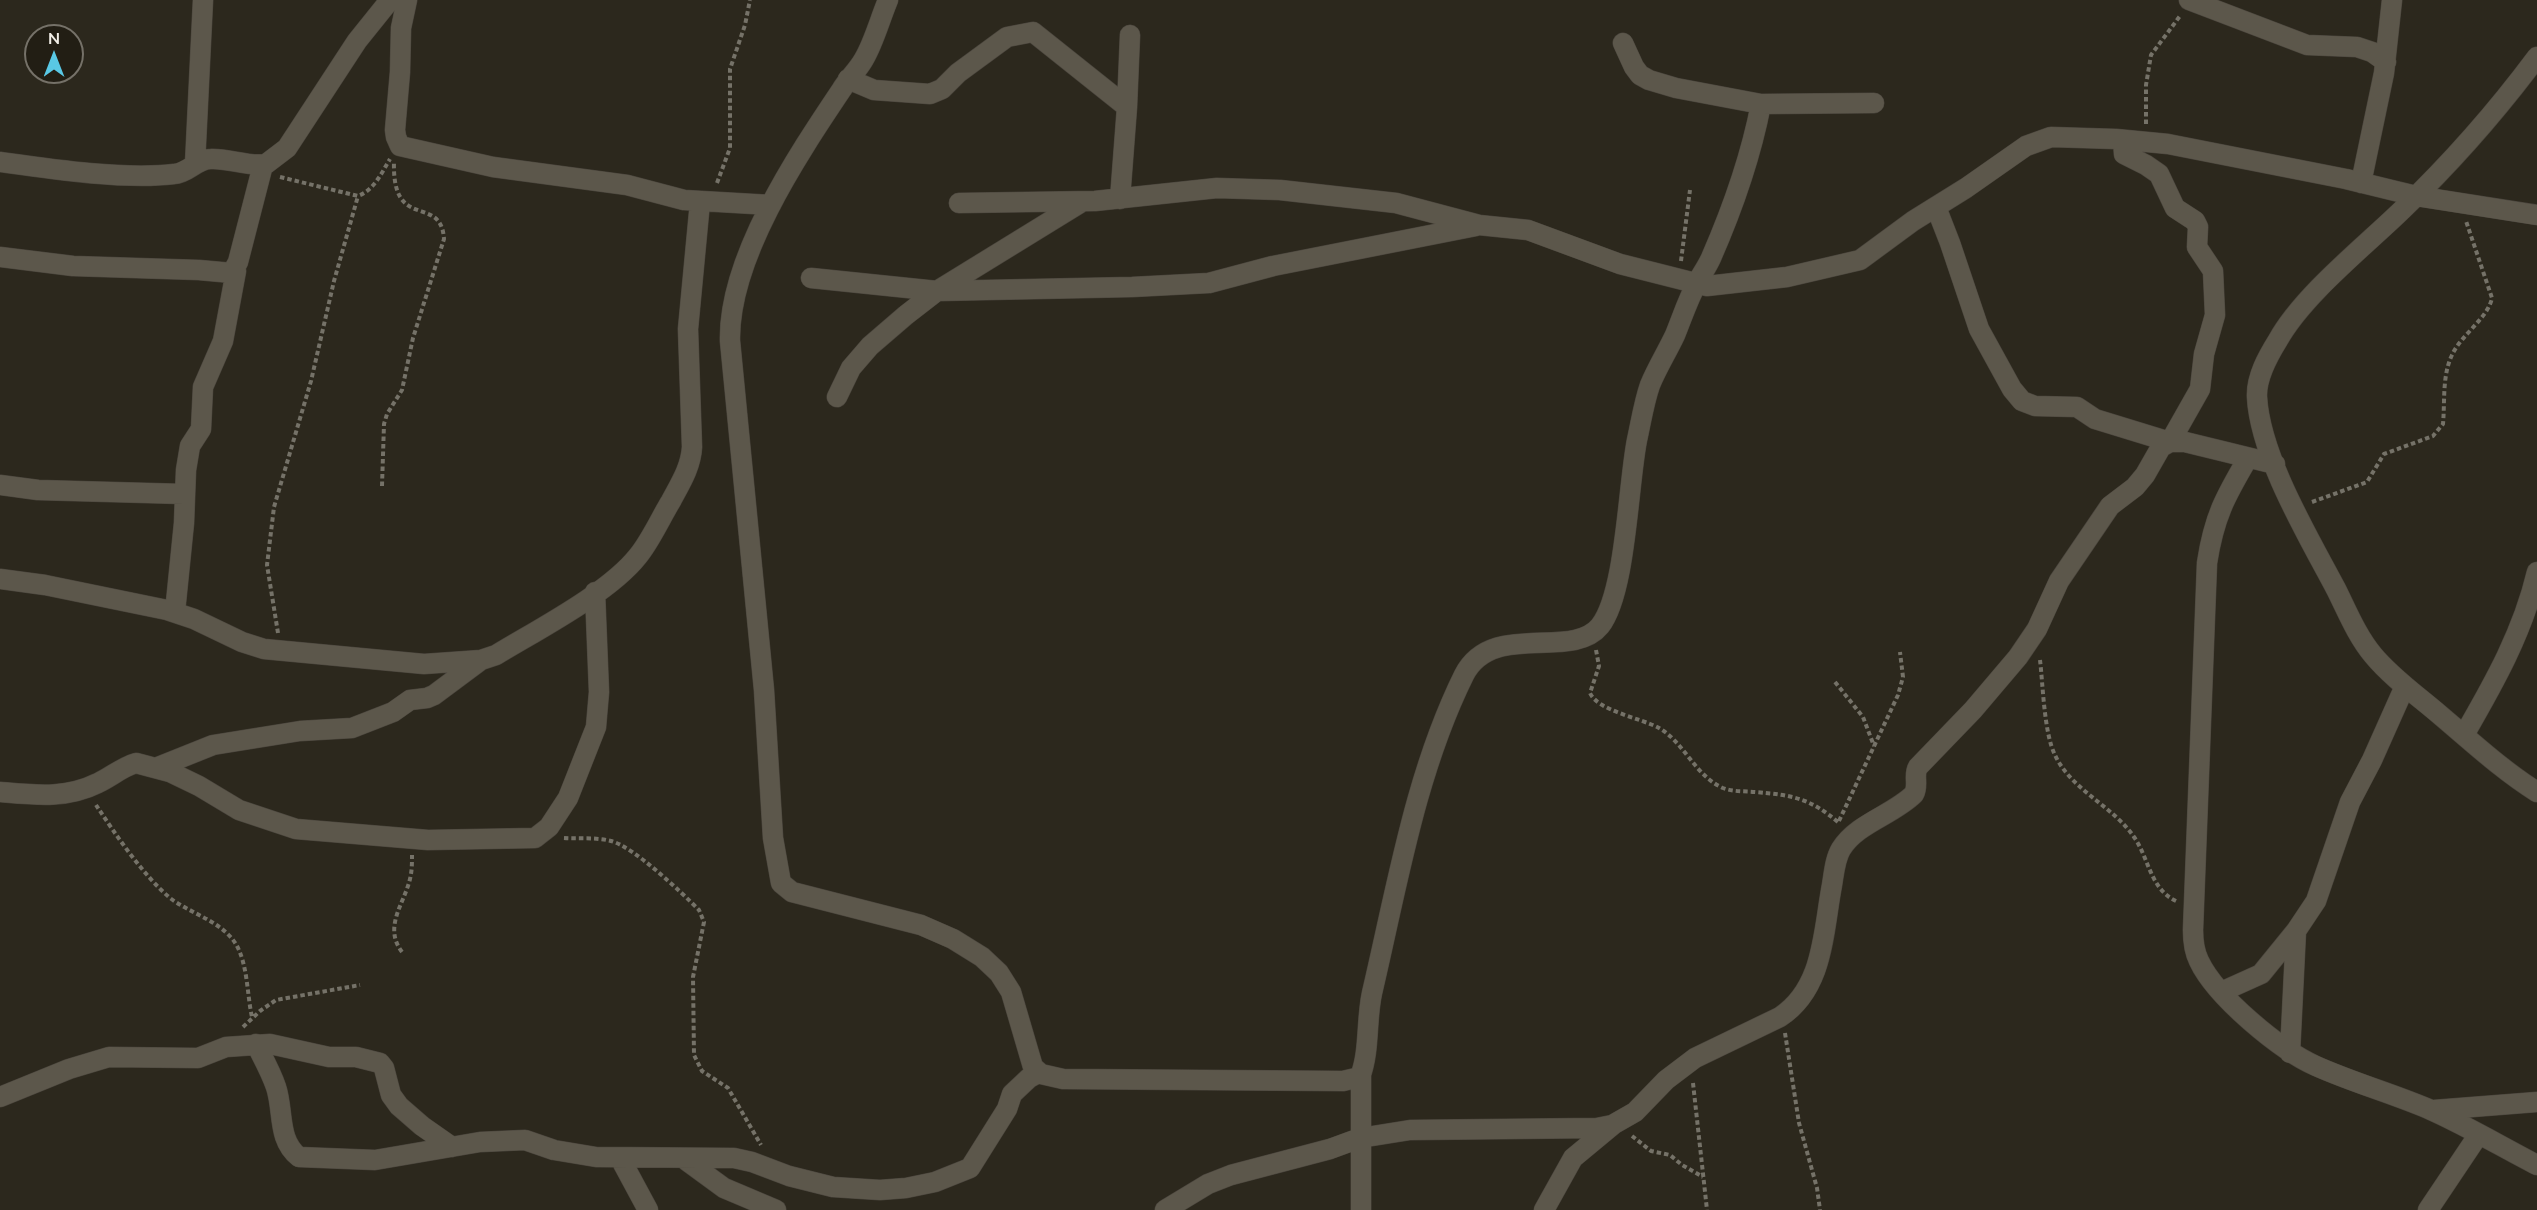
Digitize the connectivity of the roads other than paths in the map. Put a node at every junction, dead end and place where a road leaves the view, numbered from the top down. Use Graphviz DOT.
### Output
graph roads {
  1 [pos="202,0"];
  2 [pos="390,0"];
  3 [pos="407,0"];
  4 [pos="888,0"];
  5 [pos="2392,0"];
  6 [pos="2191,1"];
  7 [pos="2234,9"];
  8 [pos="1130,34"];
  9 [pos="1623,43"];
  10 [pos="2537,57"];
  11 [pos="2386,62"];
  12 [pos="848,79"];
  13 [pos="1874,103"];
  14 [pos="1761,104"];
  15 [pos="1127,107"];
  16 [pos="2123,140"];
  17 [pos="0,162"];
  18 [pos="195,164"];
  19 [pos="262,169"];
  20 [pos="2361,183"];
  21 [pos="2416,196"];
  22 [pos="1120,199"];
  23 [pos="1082,201"];
  24 [pos="705,202"];
  25 [pos="959,203"];
  26 [pos="771,205"];
  27 [pos="1936,207"];
  28 [pos="2537,215"];
  29 [pos="1479,225"];
  30 [pos="0,257"];
  31 [pos="236,270"];
  32 [pos="811,278"];
  33 [pos="1687,282"];
  34 [pos="937,291"];
  35 [pos="837,397"];
  36 [pos="2170,442"];
  37 [pos="2248,458"];
  38 [pos="2274,464"];
  39 [pos="0,485"];
  40 [pos="184,494"];
  41 [pos="2537,573"];
  42 [pos="0,579"];
  43 [pos="595,592"];
  44 [pos="175,612"];
  45 [pos="481,660"];
  46 [pos="2405,686"];
  47 [pos="2464,735"];
  48 [pos="158,767"];
  49 [pos="0,792"];
  50 [pos="2537,792"];
  51 [pos="2296,931"];
  52 [pos="2221,992"];
  53 [pos="256,1044"];
  54 [pos="2289,1053"];
  55 [pos="1038,1073"];
  56 [pos="1361,1076"];
  57 [pos="0,1096"];
  58 [pos="2537,1102"];
  59 [pos="2431,1110"];
  60 [pos="1616,1123"];
  61 [pos="2479,1134"];
  62 [pos="1360,1138"];
  63 [pos="452,1147"];
  64 [pos="620,1158"];
  65 [pos="683,1158"];
  66 [pos="2537,1165"];
  67 [pos="648,1210"];
  68 [pos="776,1210"];
  69 [pos="1166,1210"];
  70 [pos="1361,1210"];
  71 [pos="1544,1210"];
  72 [pos="2428,1210"];
  1 -- 18 [label="street"];
  2 -- 19 [label="street"];
  3 -- 24 [label="street"];
  4 -- 12 [label="street"];
  5 -- 11 [label="street"];
  6 -- 7 [label="street"];
  7 -- 11 [label="street"];
  8 -- 15 [label="street"];
  9 -- 14 [label="street"];
  10 -- 21 [label="street"];
  11 -- 20 [label="street"];
  12 -- 15 [label="street"];
  12 -- 26 [label="street"];
  13 -- 14 [label="street"];
  14 -- 33 [label="street"];
  15 -- 22 [label="street"];
  16 -- 20 [label="street"];
  16 -- 27 [label="street"];
  16 -- 36 [label="street"];
  17 -- 18 [label="street"];
  18 -- 19 [label="street"];
  19 -- 31 [label="street"];
  20 -- 21 [label="street"];
  21 -- 28 [label="street"];
  21 -- 38 [label="street"];
  22 -- 23 [label="street"];
  22 -- 29 [label="street"];
  23 -- 25 [label="street"];
  23 -- 34 [label="street"];
  24 -- 26 [label="street"];
  24 -- 43 [label="street"];
  26 -- 55 [label="street"];
  27 -- 33 [label="street"];
  27 -- 36 [label="street"];
  29 -- 33 [label="street"];
  29 -- 34 [label="street"];
  30 -- 31 [label="street"];
  31 -- 40 [label="street"];
  32 -- 34 [label="street"];
  33 -- 56 [label="street"];
  34 -- 35 [label="street"];
  36 -- 37 [label="street"];
  36 -- 60 [label="street"];
  37 -- 38 [label="street"];
  37 -- 52 [label="street"];
  38 -- 46 [label="street"];
  39 -- 40 [label="street"];
  40 -- 44 [label="street"];
  41 -- 47 [label="street"];
  42 -- 44 [label="street"];
  43 -- 45 [label="street"];
  43 -- 48 [label="street"];
  44 -- 45 [label="street"];
  45 -- 48 [label="street"];
  46 -- 47 [label="street"];
  46 -- 51 [label="street"];
  47 -- 50 [label="street"];
  48 -- 49 [label="street"];
  51 -- 52 [label="street"];
  51 -- 54 [label="street"];
  52 -- 54 [label="street"];
  53 -- 57 [label="street"];
  53 -- 63 [label="street"];
  53 -- 63 [label="street"];
  54 -- 59 [label="street"];
  55 -- 56 [label="street"];
  55 -- 65 [label="street"];
  56 -- 62 [label="street"];
  58 -- 59 [label="street"];
  59 -- 61 [label="street"];
  60 -- 62 [label="street"];
  60 -- 71 [label="street"];
  61 -- 66 [label="street"];
  61 -- 72 [label="street"];
  62 -- 69 [label="street"];
  62 -- 70 [label="street"];
  63 -- 64 [label="street"];
  64 -- 65 [label="street"];
  64 -- 67 [label="street"];
  65 -- 68 [label="street"];
}
